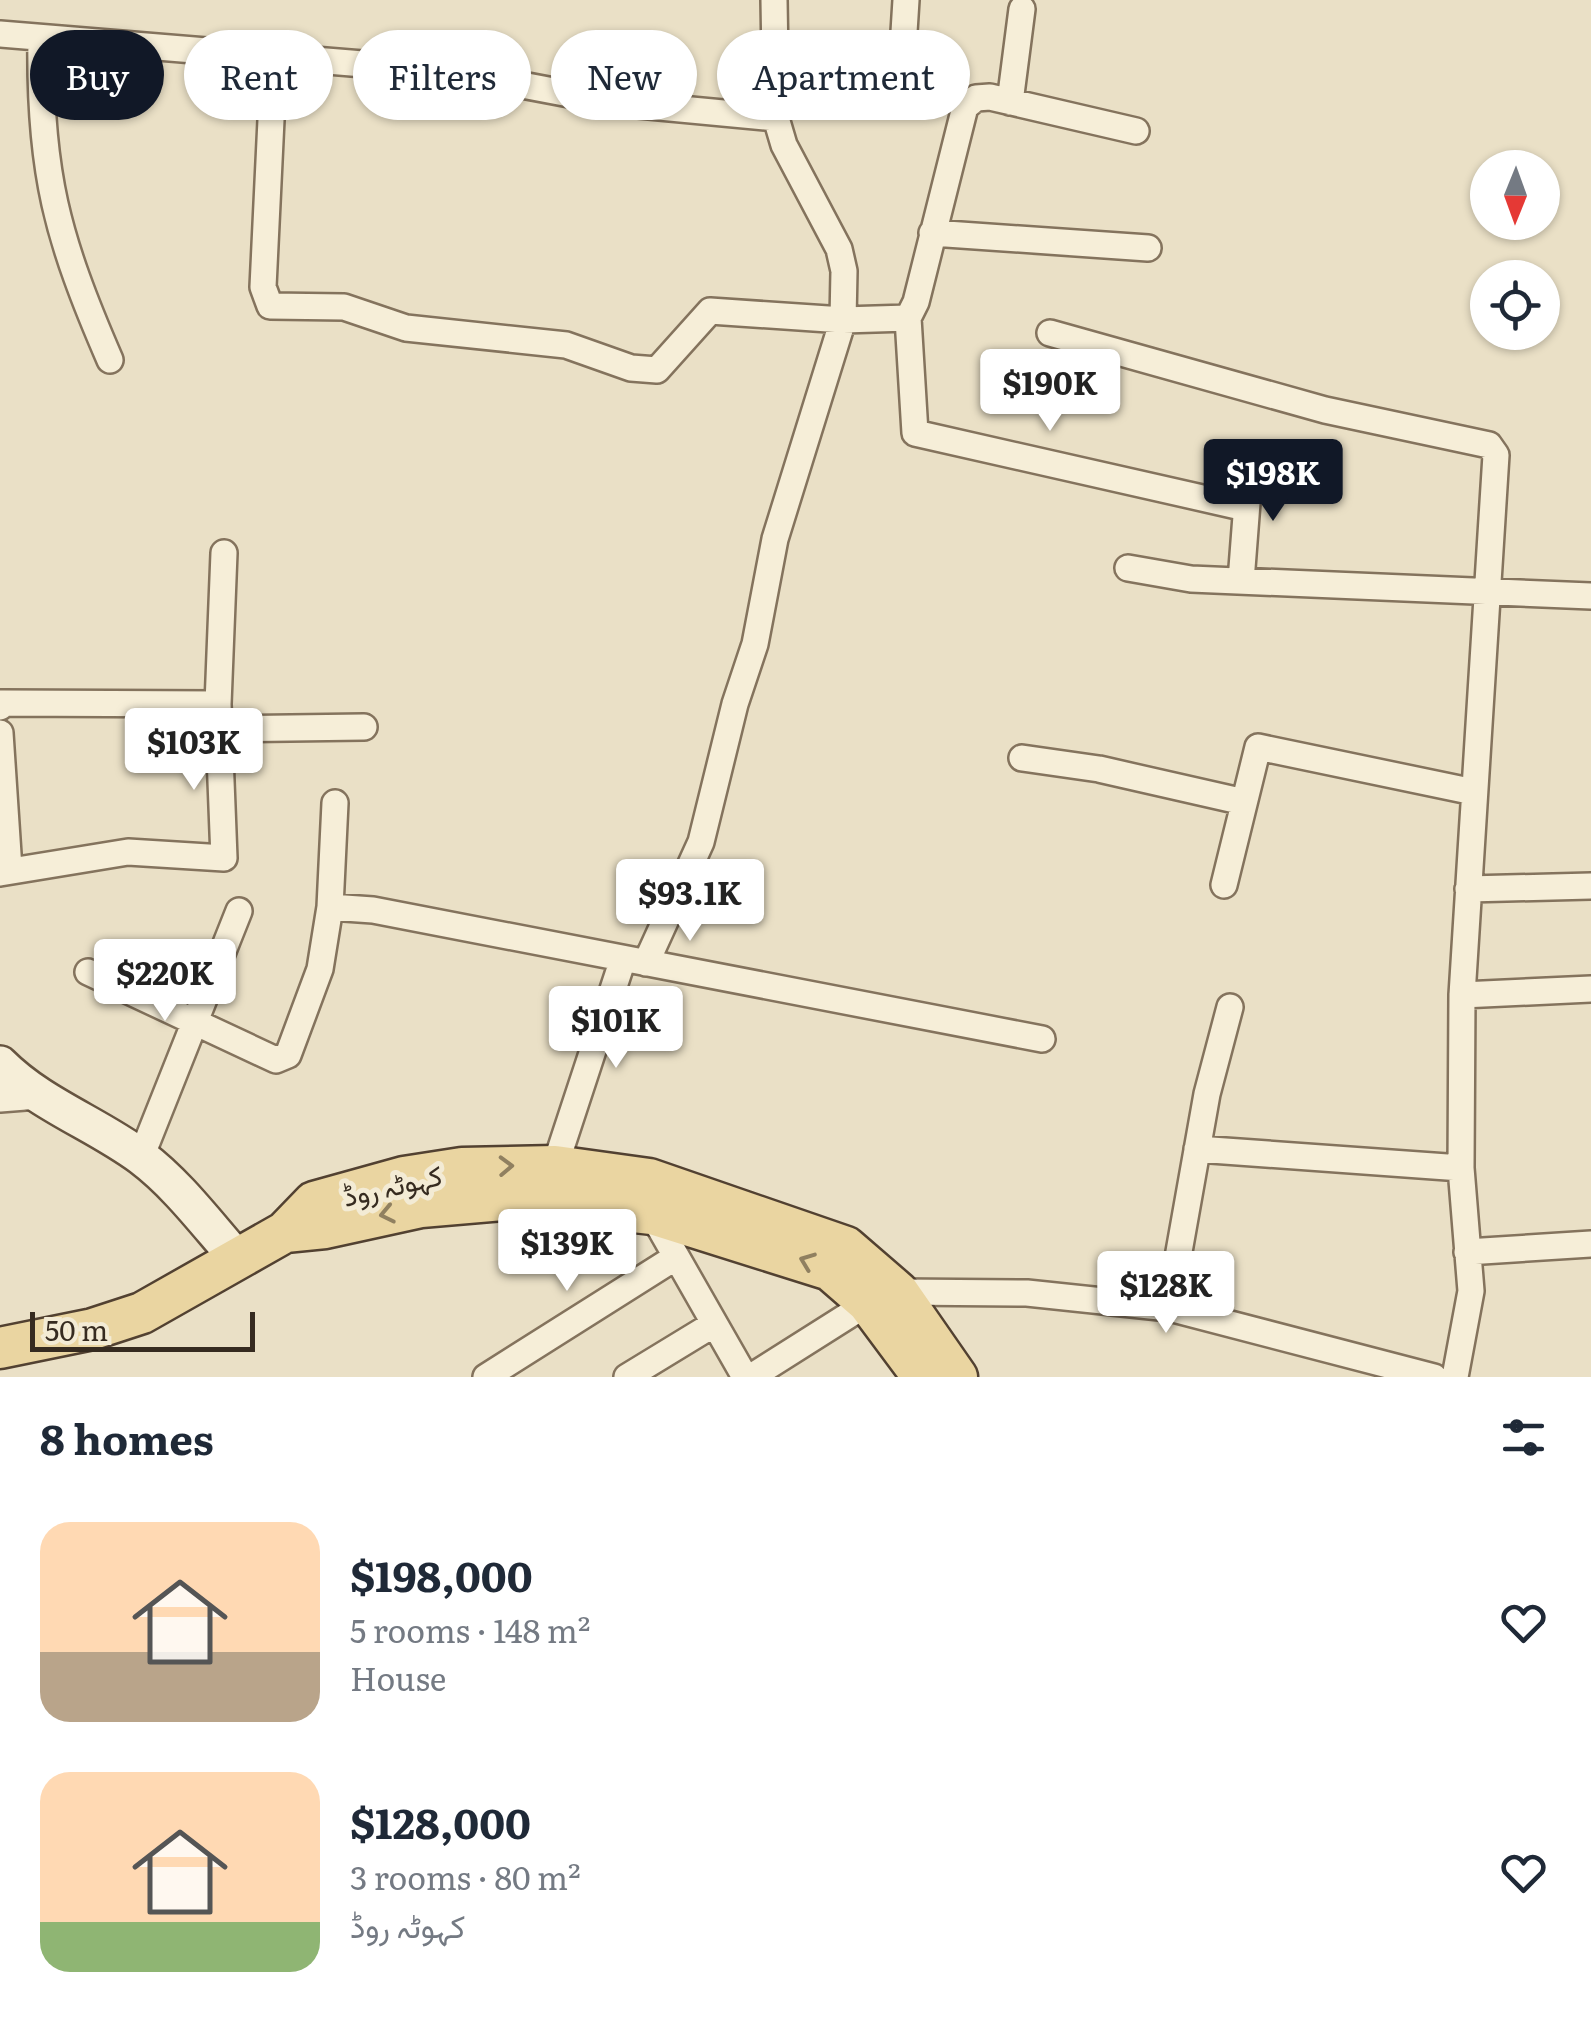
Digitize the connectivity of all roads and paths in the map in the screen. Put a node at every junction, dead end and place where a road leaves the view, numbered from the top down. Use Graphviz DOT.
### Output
graph roads {
  1 [pos="774,0"];
  2 [pos="906,0"];
  3 [pos="1022,9"];
  4 [pos="775,30"];
  5 [pos="904,30"];
  6 [pos="0,34"];
  7 [pos="30,37"];
  8 [pos="333,62"];
  9 [pos="1010,102"];
  10 [pos="717,112"];
  11 [pos="40,120"];
  12 [pos="271,120"];
  13 [pos="777,120"];
  14 [pos="1136,132"];
  15 [pos="932,232"];
  16 [pos="1148,248"];
  17 [pos="908,318"];
  18 [pos="843,320"];
  19 [pos="1050,333"];
  20 [pos="110,360"];
  21 [pos="1250,464"];
  22 [pos="1246,508"];
  23 [pos="224,554"];
  24 [pos="1128,568"];
  25 [pos="1241,581"];
  26 [pos="1487,592"];
  27 [pos="1591,596"];
  28 [pos="0,707"];
  29 [pos="218,716"];
  30 [pos="364,726"];
  31 [pos="0,733"];
  32 [pos="1022,758"];
  33 [pos="1474,792"];
  34 [pos="1244,802"];
  35 [pos="335,803"];
  36 [pos="5,871"];
  37 [pos="1224,885"];
  38 [pos="1591,886"];
  39 [pos="1468,889"];
  40 [pos="330,907"];
  41 [pos="238,911"];
  42 [pos="634,961"];
  43 [pos="88,972"];
  44 [pos="1591,988"];
  45 [pos="1462,994"];
  46 [pos="1230,1007"];
  47 [pos="195,1022"];
  48 [pos="1042,1039"];
  49 [pos="0,1064"];
  50 [pos="38,1096"];
  51 [pos="0,1099"];
  52 [pos="1198,1148"];
  53 [pos="141,1157"];
  54 [pos="555,1166"];
  55 [pos="1461,1168"];
  56 [pos="652,1214"];
  57 [pos="285,1232"];
  58 [pos="1591,1244"];
  59 [pos="1468,1252"];
  60 [pos="676,1256"];
  61 [pos="236,1257"];
  62 [pos="883,1298"];
  63 [pos="1169,1308"];
  64 [pos="714,1324"];
  65 [pos="0,1348"];
  66 [pos="486,1377"];
  67 [pos="627,1377"];
  68 [pos="748,1377"];
  69 [pos="923,1377"];
  70 [pos="957,1377"];
  71 [pos="1434,1377"];
  72 [pos="1456,1377"];
  1 -- 4 [label="street"];
  2 -- 5 [label="street"];
  3 -- 9 [label="street"];
  6 -- 7 [label="street"];
  8 -- 10 [label="street"];
  9 -- 14 [label="street"];
  9 -- 15 [label="street"];
  11 -- 20 [label="street"];
  12 -- 18 [label="street"];
  13 -- 18 [label="street"];
  15 -- 16 [label="street"];
  15 -- 17 [label="street"];
  17 -- 18 [label="street"];
  17 -- 22 [label="street"];
  18 -- 42 [label="street"];
  19 -- 26 [label="street"];
  21 -- 22 [label="street"];
  22 -- 25 [label="street"];
  23 -- 29 [label="street"];
  24 -- 25 [label="street"];
  25 -- 26 [label="street"];
  26 -- 27 [label="street"];
  26 -- 33 [label="street"];
  28 -- 29 [label="street"];
  29 -- 30 [label="street"];
  29 -- 36 [label="street"];
  31 -- 36 [label="street"];
  32 -- 34 [label="street"];
  33 -- 34 [label="street"];
  33 -- 39 [label="street"];
  34 -- 37 [label="street"];
  35 -- 40 [label="street"];
  38 -- 39 [label="street"];
  39 -- 45 [label="street"];
  40 -- 42 [label="street"];
  40 -- 47 [label="street"];
  41 -- 47 [label="street"];
  42 -- 48 [label="street"];
  42 -- 54 [label="street"];
  43 -- 47 [label="street"];
  44 -- 45 [label="street"];
  45 -- 55 [label="street"];
  46 -- 52 [label="street"];
  47 -- 53 [label="street"];
  49 -- 50 [label="main road"];
  50 -- 51 [label="street"];
  50 -- 53 [label="main road"];
  52 -- 55 [label="street"];
  52 -- 63 [label="street"];
  53 -- 61 [label="main road"];
  57 -- 54 [label="main road, کہوٹہ روڈ, one-way"];
  54 -- 62 [label="main road, کہوٹہ روڈ"];
  55 -- 59 [label="street"];
  56 -- 57 [label="main road, کہوٹہ روڈ, one-way"];
  56 -- 60 [label="street"];
  62 -- 56 [label="main road, کہوٹہ روڈ, one-way"];
  57 -- 61 [label="main road"];
  58 -- 59 [label="street"];
  59 -- 72 [label="street"];
  60 -- 64 [label="street"];
  60 -- 66 [label="street"];
  61 -- 65 [label="main road"];
  62 -- 63 [label="street"];
  62 -- 68 [label="street"];
  62 -- 69 [label="main road, کہوٹہ روڈ"];
  62 -- 70 [label="main road, کہوٹہ روڈ"];
  63 -- 71 [label="street"];
  64 -- 67 [label="street"];
  64 -- 68 [label="street"];
}
